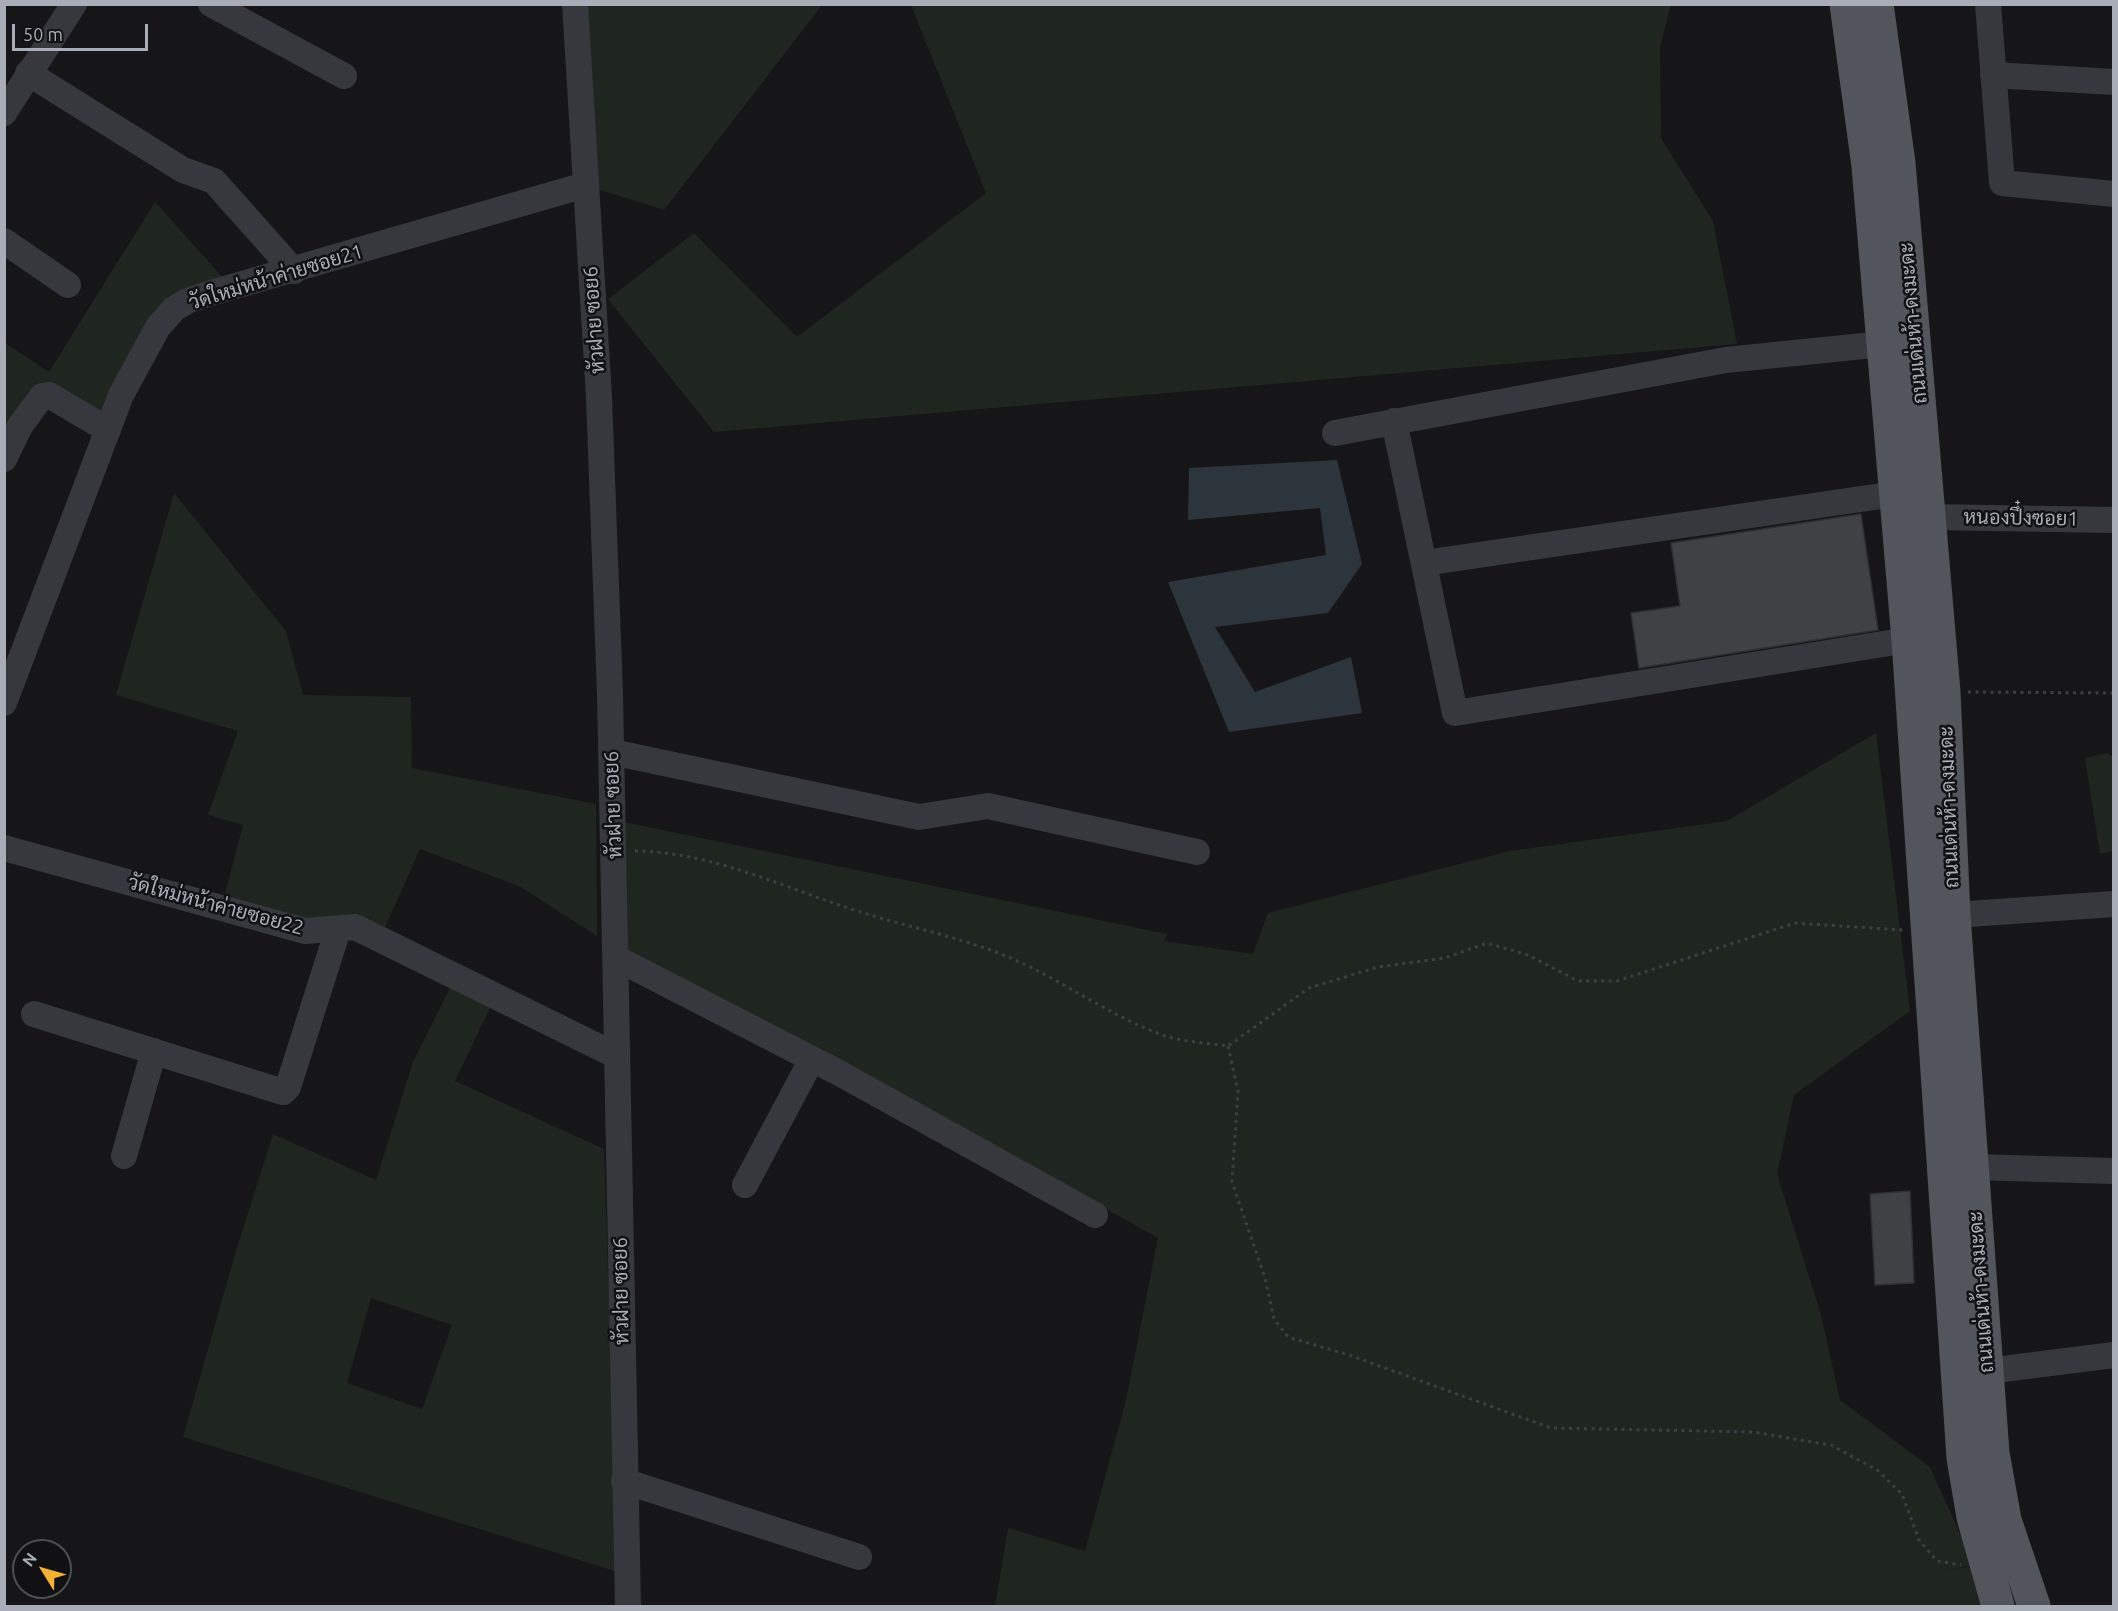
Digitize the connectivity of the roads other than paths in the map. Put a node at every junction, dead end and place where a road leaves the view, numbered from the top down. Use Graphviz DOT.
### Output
graph roads {
  1 [pos="211,4"];
  2 [pos="575,4"];
  3 [pos="1846,4"];
  4 [pos="1877,4"];
  5 [pos="1988,4"];
  6 [pos="70,6"];
  7 [pos="28,73"];
  8 [pos="1993,75"];
  9 [pos="344,76"];
  10 [pos="2114,82"];
  11 [pos="4,113"];
  12 [pos="585,185"];
  13 [pos="2114,194"];
  14 [pos="4,241"];
  15 [pos="294,271"];
  16 [pos="68,285"];
  17 [pos="1883,344"];
  18 [pos="1394,421"];
  19 [pos="108,430"];
  20 [pos="1335,433"];
  21 [pos="4,459"];
  22 [pos="1904,473"];
  23 [pos="1929,517"];
  24 [pos="2114,520"];
  25 [pos="1424,563"];
  26 [pos="1908,640"];
  27 [pos="4,703"];
  28 [pos="612,752"];
  29 [pos="4,848"];
  30 [pos="1197,852"];
  31 [pos="2114,904"];
  32 [pos="1954,915"];
  33 [pos="332,931"];
  34 [pos="616,958"];
  35 [pos="34,1014"];
  36 [pos="154,1051"];
  37 [pos="617,1056"];
  38 [pos="812,1059"];
  39 [pos="124,1156"];
  40 [pos="1972,1167"];
  41 [pos="2114,1171"];
  42 [pos="745,1185"];
  43 [pos="1095,1215"];
  44 [pos="2114,1355"];
  45 [pos="1987,1371"];
  46 [pos="624,1481"];
  47 [pos="859,1557"];
  48 [pos="628,1606"];
  49 [pos="1998,1606"];
  50 [pos="2034,1606"];
  1 -- 9 [label="street"];
  2 -- 12 [label="street, หัวฝาย ซอย6"];
  3 -- 17 [label="main road, ถนนเด่นห้า-ดงมะดะ"];
  4 -- 22 [label="main road, ถนนเด่นห้า-ดงมะดะ"];
  5 -- 8 [label="street"];
  6 -- 7 [label="street"];
  7 -- 11 [label="street"];
  7 -- 15 [label="street"];
  8 -- 10 [label="street"];
  8 -- 13 [label="street"];
  12 -- 15 [label="street, วัดใหม่หน้าค่ายซอย21"];
  12 -- 28 [label="street, หัวฝาย ซอย6"];
  14 -- 16 [label="street"];
  15 -- 19 [label="street, วัดใหม่หน้าค่ายซอย21"];
  17 -- 18 [label="street"];
  17 -- 22 [label="main road, ถนนเด่นห้า-ดงมะดะ"];
  18 -- 20 [label="street"];
  18 -- 25 [label="street"];
  19 -- 21 [label="street"];
  19 -- 27 [label="street, วัดใหม่หน้าค่ายซอย21"];
  22 -- 23 [label="main road, ถนนเด่นห้า-ดงมะดะ"];
  22 -- 25 [label="street"];
  22 -- 26 [label="main road, ถนนเด่นห้า-ดงมะดะ"];
  23 -- 24 [label="street, หนองปึ๋งซอย1"];
  23 -- 32 [label="main road, ถนนเด่นห้า-ดงมะดะ"];
  25 -- 26 [label="street"];
  26 -- 49 [label="main road, ถนนเด่นห้า-ดงมะดะ"];
  28 -- 30 [label="street"];
  28 -- 34 [label="street, หัวฝาย ซอย6"];
  29 -- 33 [label="street, วัดใหม่หน้าค่ายซอย22"];
  31 -- 32 [label="street"];
  32 -- 40 [label="main road, ถนนเด่นห้า-ดงมะดะ"];
  33 -- 36 [label="street"];
  33 -- 37 [label="street, วัดใหม่หน้าค่ายซอย22"];
  34 -- 37 [label="street, หัวฝาย ซอย6"];
  34 -- 38 [label="street"];
  35 -- 36 [label="street"];
  36 -- 39 [label="street"];
  37 -- 46 [label="street, หัวฝาย ซอย6"];
  38 -- 42 [label="street"];
  38 -- 43 [label="street"];
  40 -- 41 [label="street"];
  40 -- 45 [label="main road, ถนนเด่นห้า-ดงมะดะ"];
  44 -- 45 [label="street"];
  45 -- 50 [label="main road, ถนนเด่นห้า-ดงมะดะ"];
  46 -- 47 [label="street"];
  46 -- 48 [label="street, หัวฝาย ซอย6"];
}
